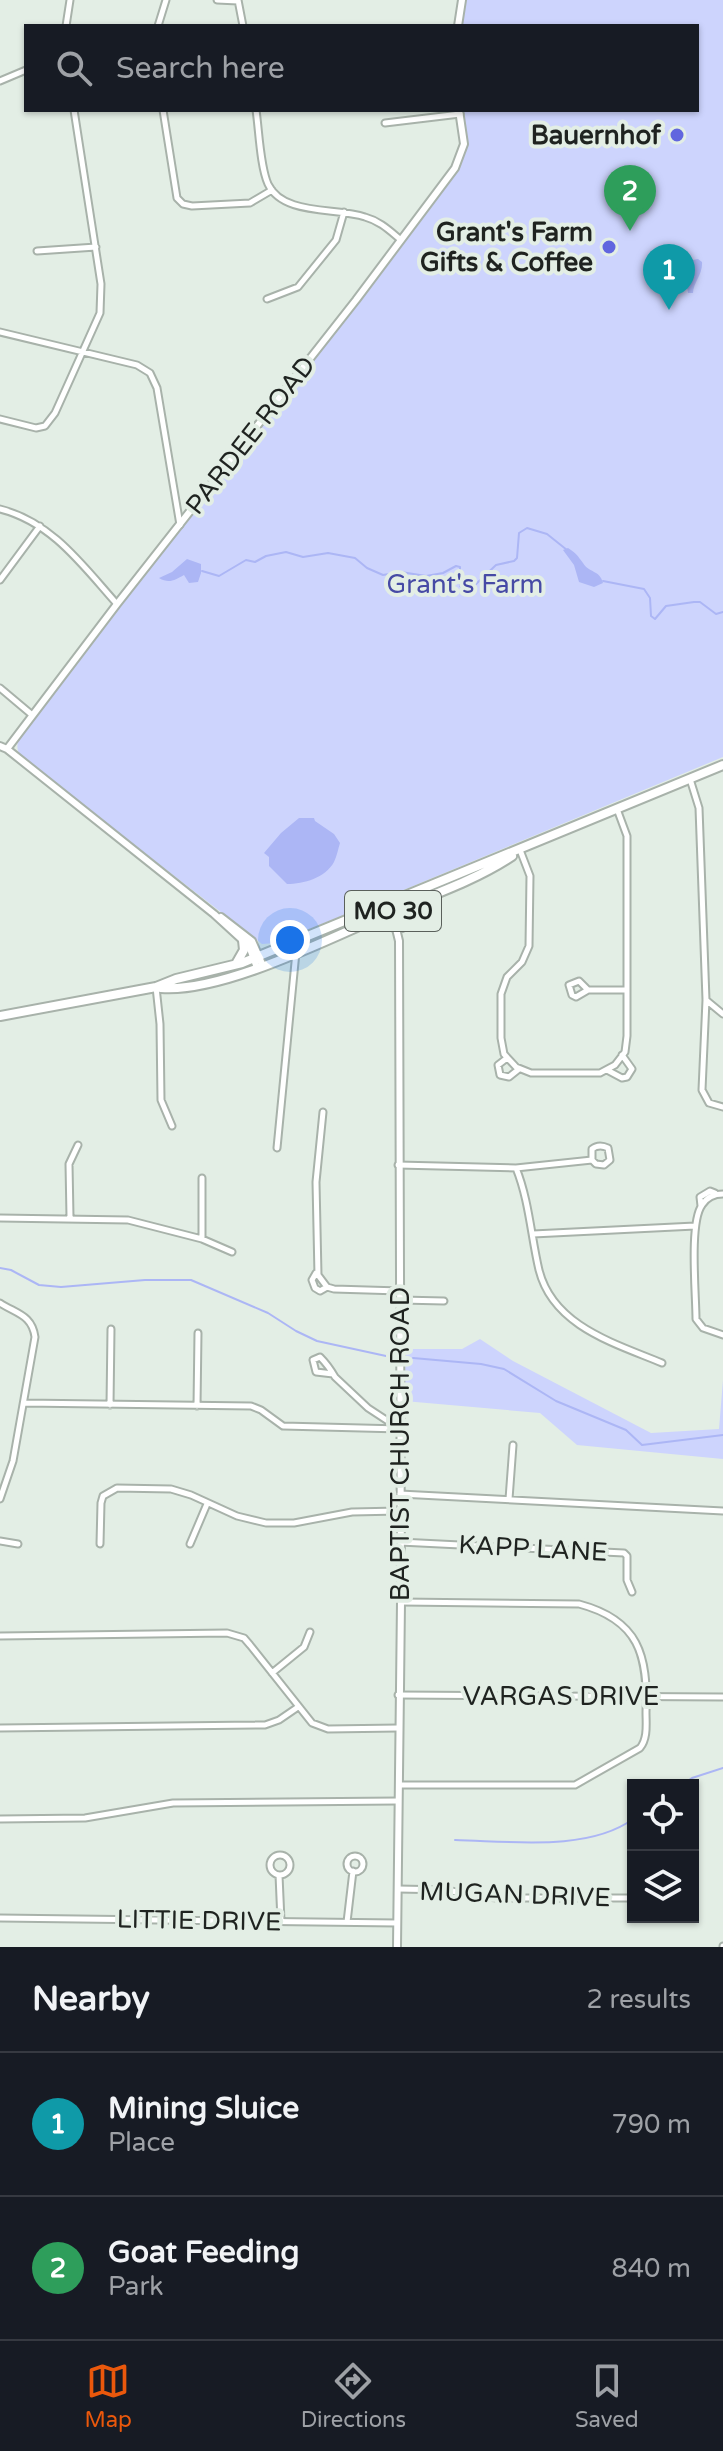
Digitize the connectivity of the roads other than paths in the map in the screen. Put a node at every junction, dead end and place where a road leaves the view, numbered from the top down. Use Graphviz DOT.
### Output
graph roads {
  1 [pos="70,0"];
  2 [pos="166,0"];
  3 [pos="217,0"];
  4 [pos="238,0"];
  5 [pos="462,0"];
  6 [pos="66,24"];
  7 [pos="159,24"];
  8 [pos="243,24"];
  9 [pos="458,24"];
  10 [pos="24,71"];
  11 [pos="0,81"];
  12 [pos="74,112"];
  13 [pos="163,112"];
  14 [pos="256,112"];
  15 [pos="460,112"];
  16 [pos="385,123"];
  17 [pos="272,190"];
  18 [pos="344,212"];
  19 [pos="401,240"];
  20 [pos="96,247"];
  21 [pos="37,251"];
  22 [pos="267,299"];
  23 [pos="0,332"];
  24 [pos="81,352"];
  25 [pos="0,419"];
  26 [pos="0,509"];
  27 [pos="40,526"];
  28 [pos="180,526"];
  29 [pos="0,580"];
  30 [pos="117,604"];
  31 [pos="0,688"];
  32 [pos="31,714"];
  33 [pos="3,748"];
  34 [pos="723,765"];
  35 [pos="690,779"];
  36 [pos="617,809"];
  37 [pos="520,850"];
  38 [pos="391,901"];
  39 [pos="414,903"];
  40 [pos="395,910"];
  41 [pos="214,914"];
  42 [pos="374,919"];
  43 [pos="399,928"];
  44 [pos="243,940"];
  45 [pos="297,951"];
  46 [pos="257,957"];
  47 [pos="236,964"];
  48 [pos="260,967"];
  49 [pos="156,987"];
  50 [pos="588,990"];
  51 [pos="627,990"];
  52 [pos="706,1000"];
  53 [pos="723,1014"];
  54 [pos="0,1016"];
  55 [pos="622,1055"];
  56 [pos="507,1058"];
  57 [pos="519,1069"];
  58 [pos="607,1070"];
  59 [pos="723,1107"];
  60 [pos="323,1112"];
  61 [pos="172,1126"];
  62 [pos="78,1145"];
  63 [pos="277,1148"];
  64 [pos="592,1160"];
  65 [pos="398,1165"];
  66 [pos="516,1168"];
  67 [pos="202,1178"];
  68 [pos="720,1194"];
  69 [pos="70,1217"];
  70 [pos="0,1218"];
  71 [pos="695,1226"];
  72 [pos="533,1234"];
  73 [pos="202,1239"];
  74 [pos="232,1252"];
  75 [pos="400,1291"];
  76 [pos="401,1300"];
  77 [pos="444,1301"];
  78 [pos="0,1303"];
  79 [pos="111,1329"];
  80 [pos="198,1333"];
  81 [pos="723,1335"];
  82 [pos="662,1363"];
  83 [pos="333,1374"];
  84 [pos="24,1403"];
  85 [pos="110,1405"];
  86 [pos="197,1406"];
  87 [pos="401,1429"];
  88 [pos="513,1445"];
  89 [pos="400,1494"];
  90 [pos="0,1499"];
  91 [pos="509,1499"];
  92 [pos="207,1504"];
  93 [pos="399,1511"];
  94 [pos="723,1511"];
  95 [pos="0,1541"];
  96 [pos="400,1542"];
  97 [pos="18,1544"];
  98 [pos="100,1544"];
  99 [pos="190,1544"];
  100 [pos="632,1592"];
  101 [pos="401,1602"];
  102 [pos="310,1632"];
  103 [pos="0,1636"];
  104 [pos="272,1673"];
  105 [pos="398,1695"];
  106 [pos="647,1697"];
  107 [pos="723,1697"];
  108 [pos="298,1707"];
  109 [pos="0,1728"];
  110 [pos="398,1728"];
  111 [pos="398,1785"];
  112 [pos="398,1801"];
  113 [pos="0,1819"];
  114 [pos="353,1871"];
  115 [pos="279,1875"];
  116 [pos="398,1889"];
  117 [pos="627,1898"];
  118 [pos="0,1918"];
  119 [pos="281,1921"];
  120 [pos="347,1922"];
  121 [pos="397,1923"];
  122 [pos="397,1947"];
  1 -- 6 [label="street"];
  2 -- 7 [label="street"];
  3 -- 4 [label="street"];
  4 -- 8 [label="street"];
  5 -- 9 [label="street"];
  10 -- 11 [label="street"];
  12 -- 20 [label="street"];
  13 -- 17 [label="street"];
  14 -- 17 [label="street"];
  15 -- 16 [label="street"];
  15 -- 19 [label="street, PARDEE ROAD"];
  17 -- 18 [label="street"];
  18 -- 19 [label="street"];
  18 -- 22 [label="street"];
  19 -- 28 [label="street, PARDEE ROAD"];
  20 -- 21 [label="street"];
  20 -- 24 [label="street"];
  23 -- 24 [label="street"];
  24 -- 25 [label="street"];
  24 -- 28 [label="street"];
  26 -- 27 [label="street"];
  27 -- 29 [label="street"];
  27 -- 30 [label="street"];
  28 -- 30 [label="street, PARDEE ROAD"];
  30 -- 32 [label="street, PARDEE ROAD"];
  31 -- 32 [label="street"];
  32 -- 33 [label="street, PARDEE ROAD"];
  33 -- 41 [label="street"];
  34 -- 35 [label="main road, MO 30"];
  35 -- 36 [label="main road, MO 30"];
  35 -- 52 [label="street"];
  36 -- 37 [label="main road, MO 30"];
  36 -- 51 [label="street"];
  37 -- 38 [label="main road, MO 30"];
  37 -- 39 [label="main road, MO 30"];
  37 -- 56 [label="street"];
  38 -- 40 [label="street, BAPTIST CHURCH ROAD"];
  38 -- 46 [label="main road, MO 30"];
  39 -- 40 [label="main road, MO 30"];
  39 -- 43 [label="main road"];
  40 -- 42 [label="main road, MO 30"];
  40 -- 43 [label="street, BAPTIST CHURCH ROAD"];
  41 -- 44 [label="street"];
  41 -- 46 [label="street"];
  42 -- 43 [label="main road"];
  42 -- 45 [label="main road, MO 30"];
  43 -- 65 [label="street, BAPTIST CHURCH ROAD"];
  44 -- 46 [label="street"];
  44 -- 47 [label="main road"];
  45 -- 48 [label="main road, MO 30"];
  45 -- 63 [label="street"];
  46 -- 47 [label="main road, MO 30"];
  46 -- 48 [label="street"];
  47 -- 49 [label="main road, MO 30"];
  48 -- 49 [label="main road, MO 30"];
  49 -- 54 [label="main road, MO 30"];
  49 -- 61 [label="street"];
  50 -- 51 [label="street"];
  51 -- 55 [label="street"];
  52 -- 53 [label="street"];
  52 -- 59 [label="street"];
  55 -- 58 [label="street"];
  55 -- 58 [label="street"];
  56 -- 57 [label="street"];
  56 -- 57 [label="street"];
  57 -- 58 [label="street"];
  60 -- 75 [label="street"];
  62 -- 69 [label="street"];
  64 -- 66 [label="street"];
  65 -- 66 [label="street"];
  65 -- 75 [label="street, BAPTIST CHURCH ROAD"];
  66 -- 72 [label="street"];
  67 -- 73 [label="street"];
  68 -- 71 [label="street"];
  69 -- 70 [label="street"];
  69 -- 73 [label="street"];
  71 -- 72 [label="street"];
  71 -- 81 [label="street"];
  72 -- 82 [label="street"];
  73 -- 74 [label="street"];
  75 -- 76 [label="street, BAPTIST CHURCH ROAD"];
  76 -- 77 [label="street"];
  76 -- 87 [label="street, BAPTIST CHURCH ROAD"];
  78 -- 84 [label="street"];
  79 -- 85 [label="street"];
  80 -- 86 [label="street"];
  83 -- 87 [label="street"];
  84 -- 85 [label="street"];
  84 -- 90 [label="street"];
  85 -- 86 [label="street"];
  86 -- 87 [label="street"];
  87 -- 89 [label="street, BAPTIST CHURCH ROAD"];
  88 -- 91 [label="street"];
  89 -- 91 [label="street"];
  89 -- 93 [label="street, BAPTIST CHURCH ROAD"];
  91 -- 94 [label="street"];
  92 -- 93 [label="street"];
  92 -- 98 [label="street"];
  92 -- 99 [label="street"];
  93 -- 96 [label="street, BAPTIST CHURCH ROAD"];
  95 -- 97 [label="street"];
  96 -- 100 [label="street, KAPP LANE"];
  96 -- 101 [label="street, BAPTIST CHURCH ROAD"];
  101 -- 105 [label="street, BAPTIST CHURCH ROAD"];
  101 -- 106 [label="street"];
  102 -- 104 [label="street"];
  103 -- 104 [label="street"];
  104 -- 108 [label="street"];
  105 -- 106 [label="street, VARGAS DRIVE"];
  105 -- 110 [label="street, BAPTIST CHURCH ROAD"];
  106 -- 107 [label="street, VARGAS DRIVE"];
  106 -- 111 [label="street"];
  108 -- 109 [label="street"];
  108 -- 110 [label="street"];
  110 -- 111 [label="street, BAPTIST CHURCH ROAD"];
  111 -- 112 [label="street, BAPTIST CHURCH ROAD"];
  112 -- 113 [label="street"];
  112 -- 116 [label="street, BAPTIST CHURCH ROAD"];
  114 -- 120 [label="street"];
  115 -- 119 [label="street"];
  116 -- 117 [label="street, MUGAN DRIVE"];
  116 -- 121 [label="street, BAPTIST CHURCH ROAD"];
  118 -- 119 [label="street, LITTIE DRIVE"];
  119 -- 120 [label="street, LITTIE DRIVE"];
  120 -- 121 [label="street, LITTIE DRIVE"];
  121 -- 122 [label="street, BAPTIST CHURCH ROAD"];
}
